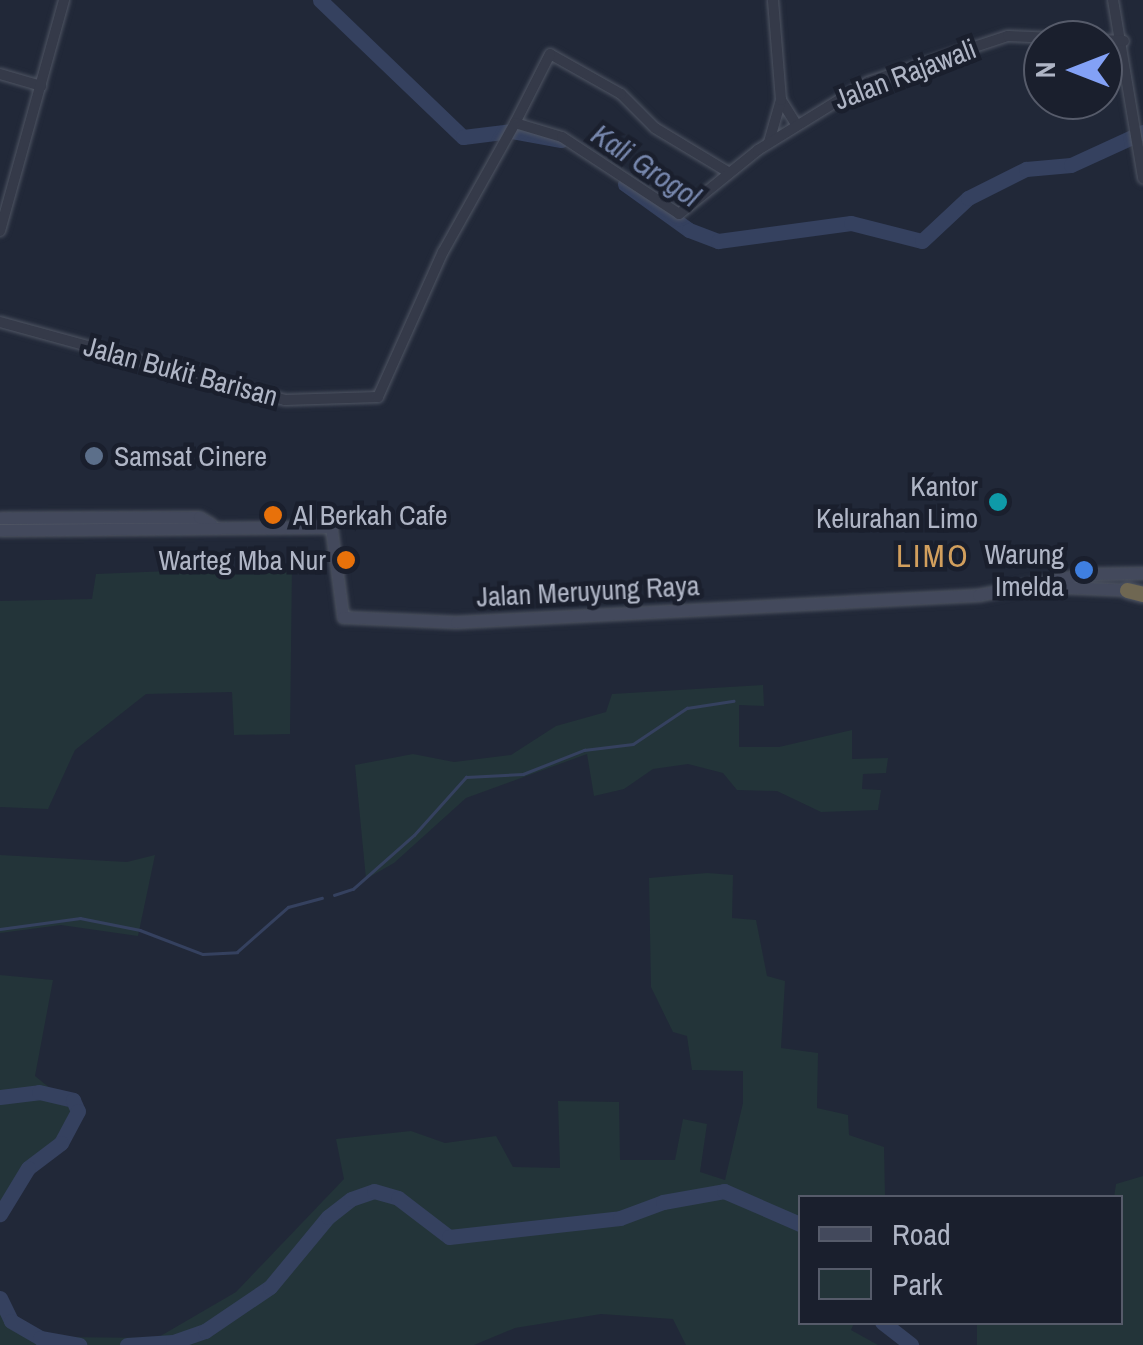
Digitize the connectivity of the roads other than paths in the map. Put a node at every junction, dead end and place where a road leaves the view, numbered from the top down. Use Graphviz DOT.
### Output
graph roads {
  1 [pos="64,0"];
  2 [pos="773,0"];
  3 [pos="1113,0"];
  4 [pos="1124,41"];
  5 [pos="0,74"];
  6 [pos="41,86"];
  7 [pos="781,100"];
  8 [pos="796,124"];
  9 [pos="511,131"];
  10 [pos="769,144"];
  11 [pos="728,172"];
  12 [pos="1143,178"];
  13 [pos="0,231"];
  14 [pos="0,322"];
  15 [pos="0,518"];
  16 [pos="63,523"];
  17 [pos="0,530"];
  18 [pos="1143,573"];
  19 [pos="1045,586"];
  20 [pos="1138,591"];
  1 -- 6 [label="street"];
  2 -- 7 [label="street"];
  3 -- 4 [label="street"];
  4 -- 8 [label="street, Jalan Rajawali"];
  4 -- 12 [label="street"];
  5 -- 6 [label="street"];
  6 -- 13 [label="street"];
  7 -- 8 [label="street"];
  7 -- 10 [label="street"];
  8 -- 10 [label="street, Jalan Rajawali"];
  9 -- 11 [label="street, Jalan Rajawali"];
  9 -- 11 [label="street"];
  9 -- 14 [label="street, Jalan Bukit Barisan"];
  10 -- 11 [label="street, Jalan Rajawali"];
  15 -- 16 [label="main road"];
  16 -- 17 [label="main road"];
  16 -- 19 [label="main road, Jalan Meruyung Raya"];
  18 -- 19 [label="main road, Jalan Meruyung Raya"];
  19 -- 20 [label="main road, Jalan Meruyung Raya"];
}
